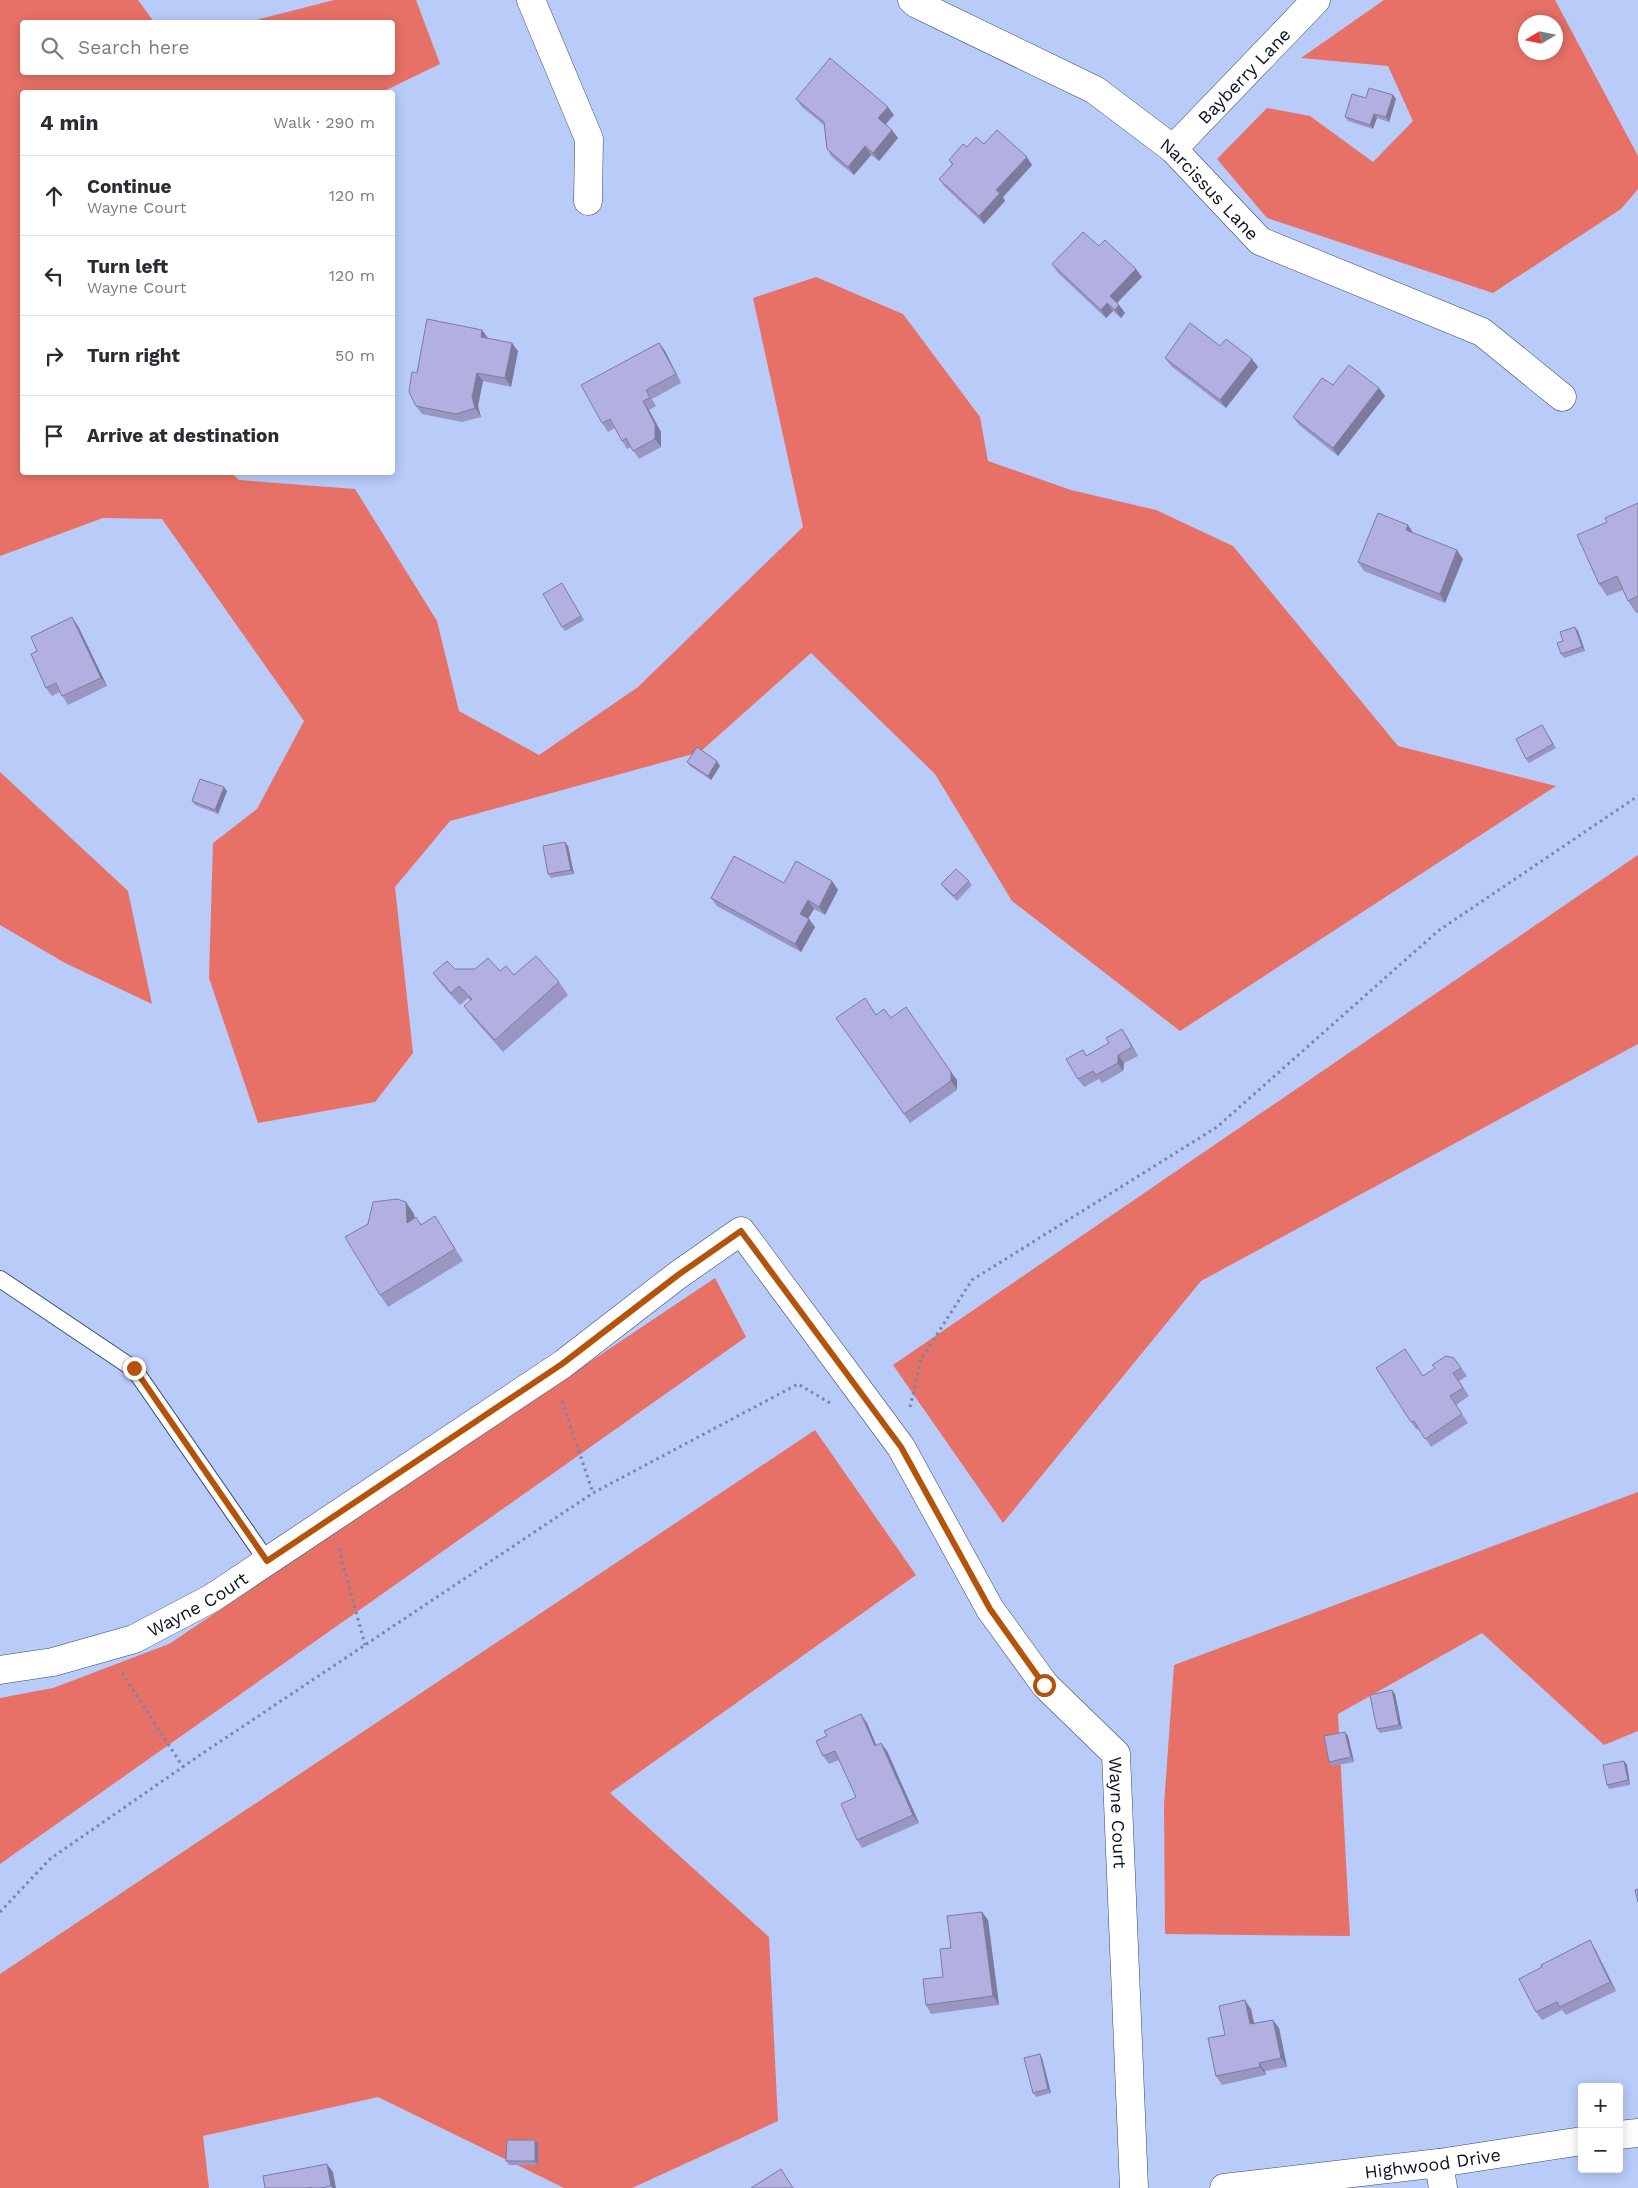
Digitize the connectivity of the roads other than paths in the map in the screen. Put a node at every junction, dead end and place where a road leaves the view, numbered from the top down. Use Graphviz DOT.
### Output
graph roads {
  1 [pos="531,0"];
  2 [pos="912,0"];
  3 [pos="1316,0"];
  4 [pos="1173,149"];
  5 [pos="588,201"];
  6 [pos="1562,397"];
  7 [pos="0,1279"];
  8 [pos="267,1561"];
  9 [pos="0,1670"];
  10 [pos="1638,2132"];
  11 [pos="1623,2134"];
  12 [pos="1578,2142"];
  13 [pos="1441,2175"];
  14 [pos="1134,2188"];
  15 [pos="1224,2188"];
  1 -- 5 [label="street"];
  2 -- 4 [label="street, Narcissus Lane"];
  3 -- 4 [label="street, Bayberry Lane"];
  4 -- 6 [label="street, Narcissus Lane"];
  7 -- 8 [label="lane"];
  8 -- 9 [label="street, Wayne Court"];
  8 -- 14 [label="street, Wayne Court"];
  10 -- 11 [label="street"];
  12 -- 13 [label="street, Highwood Drive"];
  13 -- 15 [label="street, Highwood Drive"];
}
